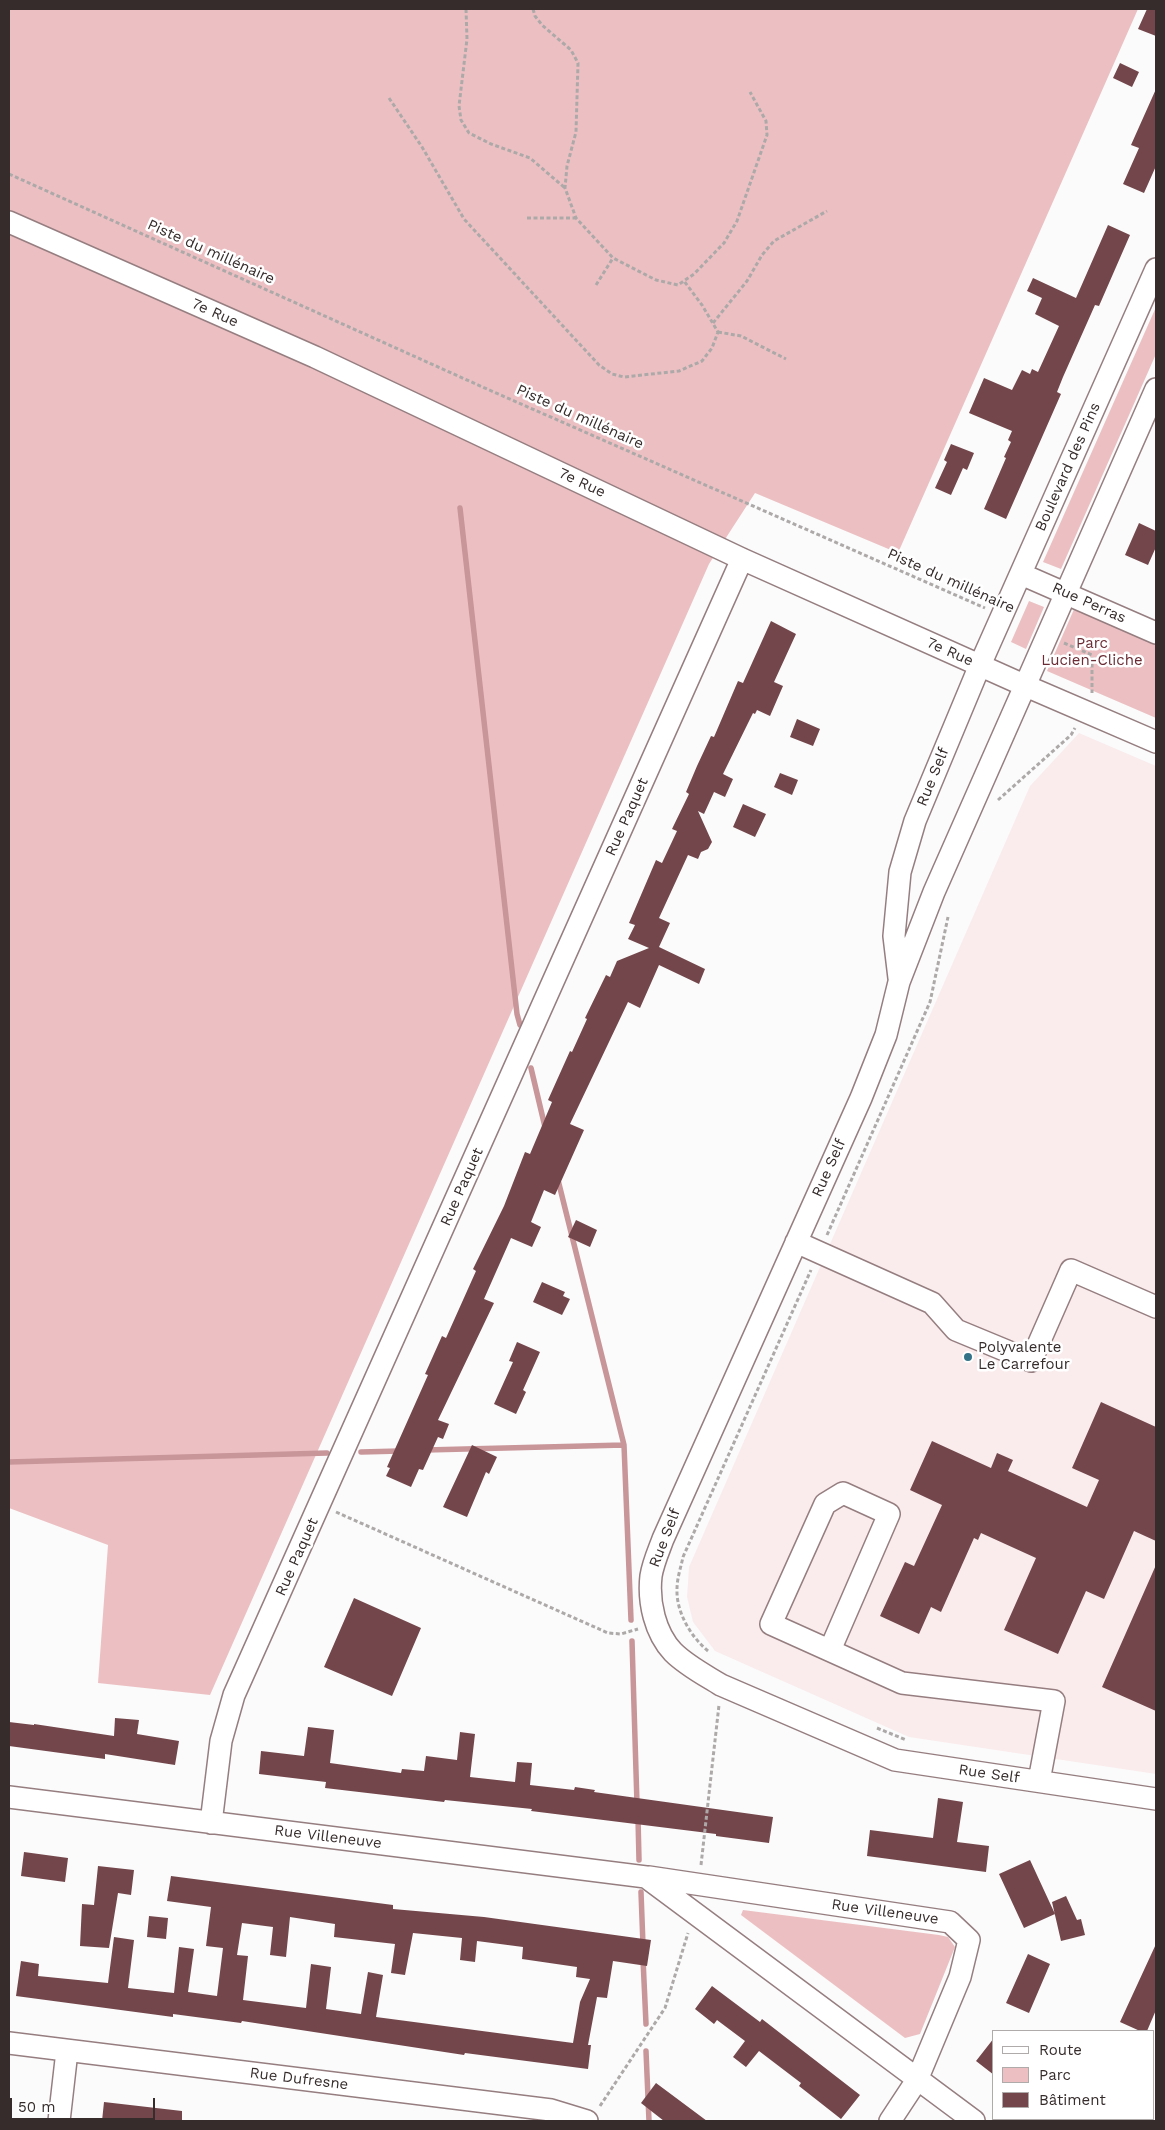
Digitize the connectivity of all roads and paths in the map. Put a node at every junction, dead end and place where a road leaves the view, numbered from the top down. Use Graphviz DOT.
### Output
graph roads {
  1 [pos="466,9"];
  2 [pos="533,9"];
  3 [pos="750,92"];
  4 [pos="389,98"];
  5 [pos="9,174"];
  6 [pos="565,188"];
  7 [pos="827,211"];
  8 [pos="527,218"];
  9 [pos="576,218"];
  10 [pos="9,222"];
  11 [pos="613,258"];
  12 [pos="1156,269"];
  13 [pos="684,281"];
  14 [pos="596,285"];
  15 [pos="712,324"];
  16 [pos="718,332"];
  17 [pos="786,359"];
  18 [pos="1156,389"];
  19 [pos="742,559"];
  20 [pos="1021,574"];
  21 [pos="1067,592"];
  22 [pos="1002,616"];
  23 [pos="1156,633"];
  24 [pos="1047,636"];
  25 [pos="980,665"];
  26 [pos="1026,686"];
  27 [pos="1084,711"];
  28 [pos="1156,742"];
  29 [pos="899,982"];
  30 [pos="796,1242"];
  31 [pos="1156,1307"];
  32 [pos="321,1505"];
  33 [pos="683,1557"];
  34 [pos="656,1623"];
  35 [pos="830,1650"];
  36 [pos="713,1655"];
  37 [pos="722,1684"];
  38 [pos="870,1725"];
  39 [pos="915,1741"];
  40 [pos="1039,1781"];
  41 [pos="9,1797"];
  42 [pos="1156,1799"];
  43 [pos="211,1823"];
  44 [pos="646,1877"];
  45 [pos="698,1885"];
  46 [pos="692,1910"];
  47 [pos="9,2043"];
  48 [pos="67,2051"];
  49 [pos="917,2080"];
  50 [pos="593,2114"];
  51 [pos="59,2121"];
  52 [pos="890,2121"];
  53 [pos="974,2121"];
  1 -- 6 [label="path"];
  2 -- 6 [label="path"];
  3 -- 13 [label="path"];
  4 -- 16 [label="path"];
  5 -- 22 [label="path, Piste du millénaire"];
  6 -- 9 [label="path"];
  7 -- 15 [label="path"];
  8 -- 9 [label="path"];
  9 -- 11 [label="path"];
  10 -- 19 [label="street, 7e Rue"];
  11 -- 13 [label="path"];
  11 -- 14 [label="path"];
  12 -- 20 [label="street, Boulevard des Pins"];
  13 -- 15 [label="path"];
  15 -- 16 [label="path"];
  16 -- 17 [label="path"];
  18 -- 21 [label="street"];
  19 -- 25 [label="street, 7e Rue"];
  19 -- 32 [label="street, Rue Paquet"];
  20 -- 21 [label="street, Rue Perras"];
  20 -- 22 [label="street, Boulevard des Pins"];
  21 -- 23 [label="street, Rue Perras"];
  21 -- 24 [label="street"];
  22 -- 25 [label="street, Boulevard des Pins"];
  24 -- 26 [label="street"];
  24 -- 27 [label="path"];
  25 -- 26 [label="street, 7e Rue"];
  25 -- 29 [label="street, Rue Self"];
  26 -- 27 [label="street, 7e Rue"];
  26 -- 29 [label="street, Rue Self"];
  27 -- 28 [label="street, 7e Rue"];
  29 -- 30 [label="street, Rue Self"];
  30 -- 31 [label="street"];
  30 -- 34 [label="street, Rue Self"];
  32 -- 34 [label="path"];
  32 -- 43 [label="street, Rue Paquet"];
  33 -- 36 [label="path, Rue Self"];
  34 -- 37 [label="street, Rue Self"];
  35 -- 35 [label="street"];
  35 -- 40 [label="street"];
  37 -- 40 [label="street, Rue Self"];
  37 -- 45 [label="path"];
  38 -- 39 [label="path"];
  40 -- 42 [label="street, Rue Self"];
  41 -- 43 [label="street, Rue Villeneuve"];
  43 -- 44 [label="street, Rue Villeneuve"];
  44 -- 45 [label="street, Rue Villeneuve"];
  44 -- 46 [label="street, Rue Villeneuve"];
  45 -- 49 [label="street, Rue Villeneuve"];
  46 -- 49 [label="street, Rue Villeneuve"];
  46 -- 50 [label="path"];
  47 -- 48 [label="street, Rue Dufresne"];
  48 -- 50 [label="street, Rue Dufresne"];
  48 -- 51 [label="street"];
  49 -- 52 [label="street"];
  49 -- 53 [label="street, Rue Villeneuve"];
}
